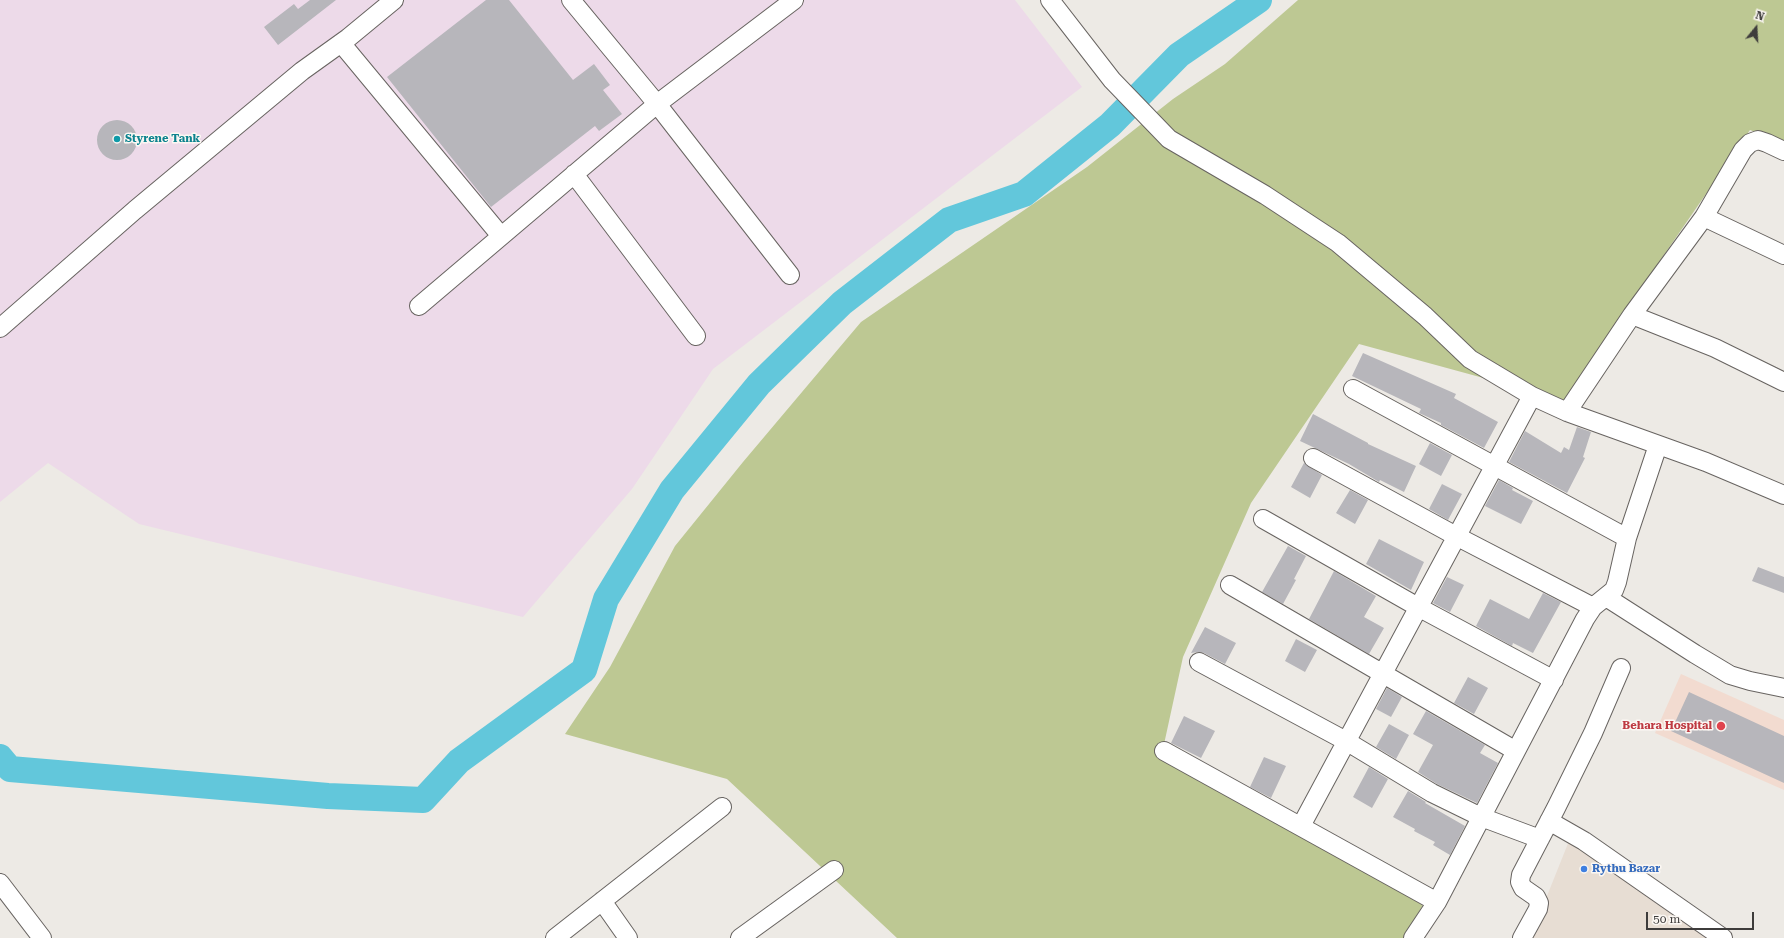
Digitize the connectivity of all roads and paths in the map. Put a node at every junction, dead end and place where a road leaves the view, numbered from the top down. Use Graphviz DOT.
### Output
graph roads {
  1 [pos="394,0"];
  2 [pos="571,0"];
  3 [pos="794,0"];
  4 [pos="1050,0"];
  5 [pos="341,43"];
  6 [pos="657,104"];
  7 [pos="1784,151"];
  8 [pos="574,174"];
  9 [pos="1704,217"];
  10 [pos="501,236"];
  11 [pos="1784,255"];
  12 [pos="790,275"];
  13 [pos="419,306"];
  14 [pos="1632,314"];
  15 [pos="0,328"];
  16 [pos="696,336"];
  17 [pos="1784,382"];
  18 [pos="1353,389"];
  19 [pos="1532,396"];
  20 [pos="1567,412"];
  21 [pos="1658,445"];
  22 [pos="1313,458"];
  23 [pos="1494,466"];
  24 [pos="1784,495"];
  25 [pos="1263,519"];
  26 [pos="1456,536"];
  27 [pos="1627,538"];
  28 [pos="1230,585"];
  29 [pos="1599,602"];
  30 [pos="1418,607"];
  31 [pos="1199,662"];
  32 [pos="1621,668"];
  33 [pos="1382,674"];
  34 [pos="1554,680"];
  35 [pos="1784,688"];
  36 [pos="1346,741"];
  37 [pos="1164,750"];
  38 [pos="1516,751"];
  39 [pos="722,807"];
  40 [pos="1481,816"];
  41 [pos="1549,821"];
  42 [pos="1301,826"];
  43 [pos="1540,839"];
  44 [pos="834,870"];
  45 [pos="0,883"];
  46 [pos="602,901"];
  47 [pos="1437,902"];
  48 [pos="42,938"];
  49 [pos="555,938"];
  50 [pos="628,938"];
  51 [pos="740,938"];
  52 [pos="1413,938"];
  53 [pos="1522,938"];
  54 [pos="1723,938"];
  1 -- 5 [label="street"];
  2 -- 6 [label="street"];
  3 -- 6 [label="street"];
  4 -- 19 [label="street"];
  5 -- 10 [label="street"];
  5 -- 15 [label="street"];
  6 -- 8 [label="street"];
  6 -- 12 [label="street"];
  7 -- 9 [label="street"];
  8 -- 10 [label="street"];
  8 -- 16 [label="street"];
  9 -- 11 [label="street"];
  9 -- 14 [label="street"];
  10 -- 13 [label="street"];
  14 -- 17 [label="street"];
  14 -- 20 [label="street"];
  18 -- 23 [label="street"];
  19 -- 20 [label="street"];
  19 -- 23 [label="street"];
  20 -- 21 [label="street"];
  21 -- 24 [label="street"];
  21 -- 27 [label="street"];
  22 -- 26 [label="street"];
  23 -- 26 [label="street"];
  23 -- 27 [label="street"];
  25 -- 30 [label="street"];
  26 -- 29 [label="street"];
  26 -- 30 [label="street"];
  27 -- 29 [label="street"];
  28 -- 33 [label="street"];
  29 -- 34 [label="street"];
  29 -- 35 [label="street"];
  30 -- 33 [label="street"];
  30 -- 34 [label="street"];
  31 -- 36 [label="street"];
  32 -- 41 [label="street"];
  33 -- 36 [label="street"];
  33 -- 38 [label="street"];
  34 -- 38 [label="street"];
  36 -- 40 [label="street"];
  36 -- 42 [label="street"];
  37 -- 42 [label="street"];
  38 -- 40 [label="street"];
  39 -- 46 [label="street"];
  40 -- 43 [label="street"];
  40 -- 47 [label="street"];
  41 -- 43 [label="street"];
  41 -- 54 [label="street"];
  42 -- 47 [label="street"];
  43 -- 53 [label="street"];
  44 -- 51 [label="street"];
  45 -- 48 [label="street"];
  46 -- 49 [label="street"];
  46 -- 50 [label="street"];
  47 -- 52 [label="street"];
}
